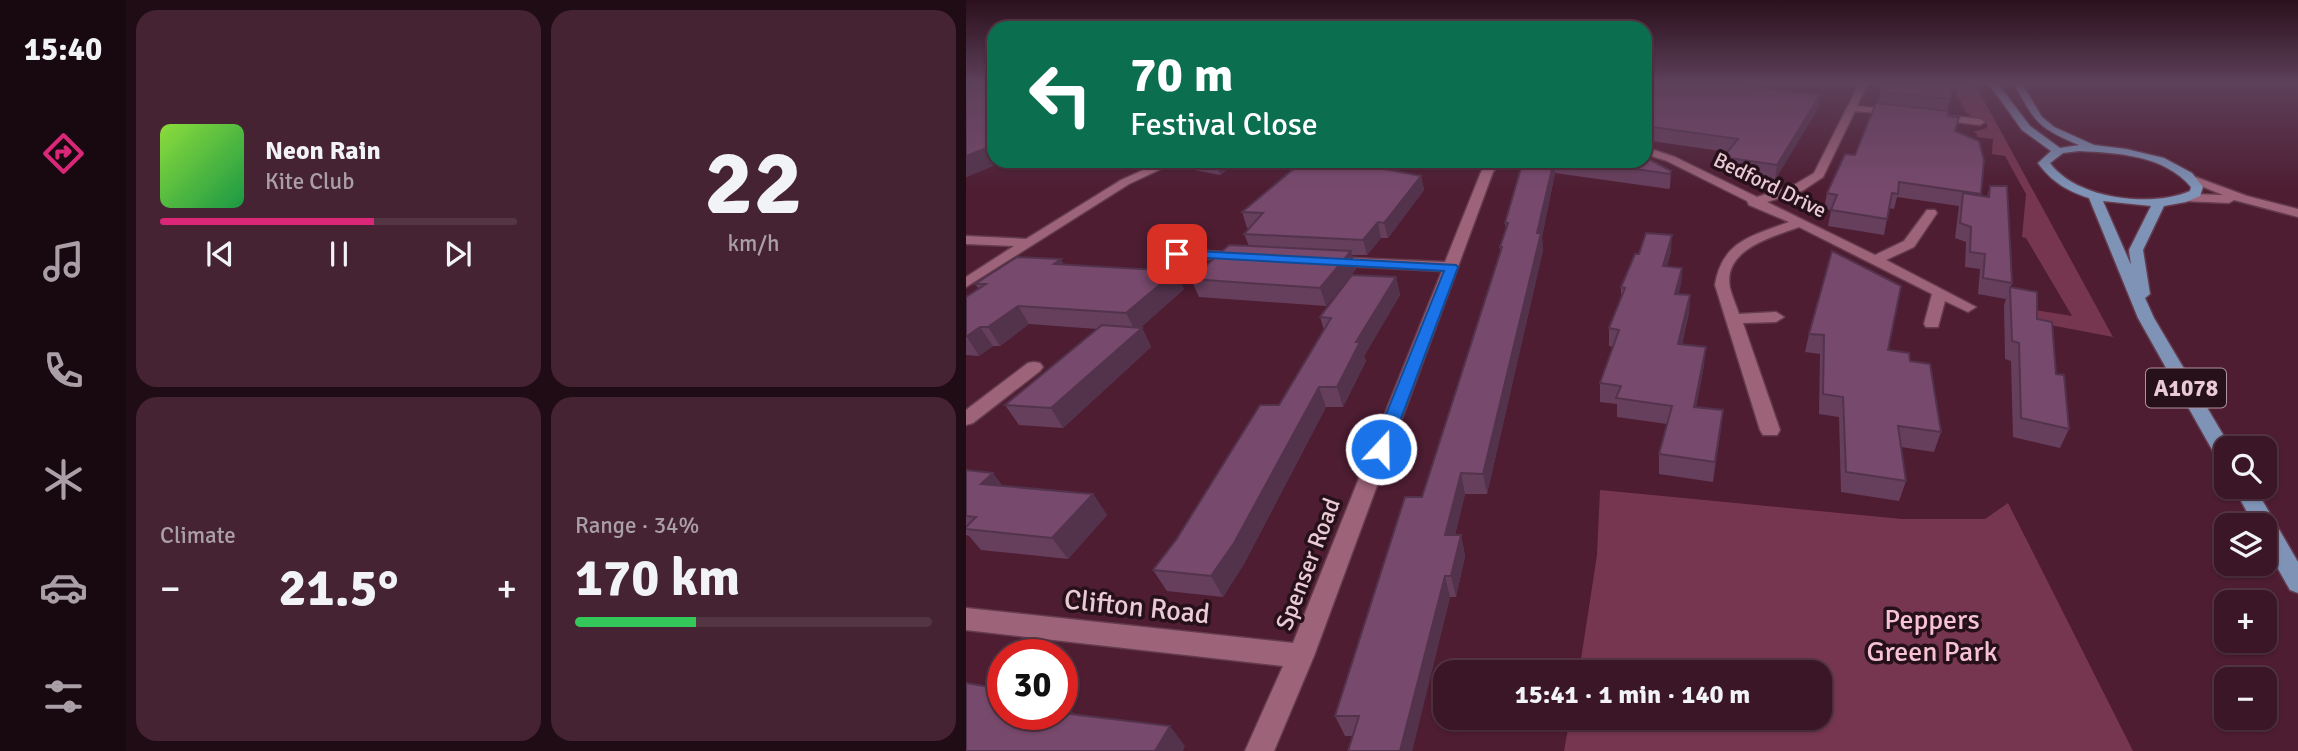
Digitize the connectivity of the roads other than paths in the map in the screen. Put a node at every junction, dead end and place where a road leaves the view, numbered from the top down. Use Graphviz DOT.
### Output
graph roads {
  1 [pos="1846,119"];
  2 [pos="1940,119"];
  3 [pos="2019,119"];
  4 [pos="2039,119"];
  5 [pos="1980,122"];
  6 [pos="2102,149"];
  7 [pos="2057,151"];
  8 [pos="1652,152"];
  9 [pos="1156,168"];
  10 [pos="1490,168"];
  11 [pos="2193,179"];
  12 [pos="2094,194"];
  13 [pos="2188,198"];
  14 [pos="2243,199"];
  15 [pos="1753,202"];
  16 [pos="2159,203"];
  17 [pos="1931,213"];
  18 [pos="2298,213"];
  19 [pos="1798,223"];
  20 [pos="1195,238"];
  21 [pos="966,240"];
  22 [pos="1028,243"];
  23 [pos="1177,254"];
  24 [pos="1259,258"];
  25 [pos="1314,260"];
  26 [pos="1875,260"];
  27 [pos="1452,267"];
  28 [pos="1158,269"];
  29 [pos="966,283"];
  30 [pos="1940,292"];
  31 [pos="1968,307"];
  32 [pos="1776,317"];
  33 [pos="2146,318"];
  34 [pos="1734,319"];
  35 [pos="1932,324"];
  36 [pos="1034,367"];
  37 [pos="966,419"];
  38 [pos="1770,430"];
  39 [pos="2214,436"];
  40 [pos="2250,499"];
  41 [pos="2298,583"];
  42 [pos="966,619"];
  43 [pos="1301,656"];
  44 [pos="1259,751"];
  1 -- 15 [label="street"];
  2 -- 5 [label="street"];
  3 -- 7 [label="main road"];
  4 -- 6 [label="main road"];
  6 -- 7 [label="main road"];
  6 -- 11 [label="main road"];
  7 -- 12 [label="main road"];
  8 -- 15 [label="street, Bedford Drive"];
  9 -- 22 [label="street"];
  10 -- 27 [label="street, Spenser Road"];
  11 -- 13 [label="main road"];
  11 -- 14 [label="street"];
  12 -- 16 [label="main road"];
  12 -- 33 [label="main road, A1078"];
  13 -- 14 [label="street"];
  13 -- 16 [label="main road"];
  14 -- 18 [label="street"];
  15 -- 19 [label="street, Bedford Drive"];
  16 -- 33 [label="main road, A1078"];
  17 -- 26 [label="street"];
  19 -- 26 [label="street, Bedford Drive"];
  19 -- 34 [label="street"];
  20 -- 23 [label="street"];
  21 -- 22 [label="street"];
  22 -- 29 [label="street"];
  23 -- 24 [label="street"];
  23 -- 28 [label="street"];
  25 -- 27 [label="street"];
  26 -- 30 [label="street, Bedford Drive"];
  27 -- 43 [label="street, Spenser Road"];
  30 -- 31 [label="street, Bedford Drive"];
  30 -- 35 [label="street"];
  32 -- 34 [label="street"];
  33 -- 39 [label="main road, A1078"];
  34 -- 38 [label="street"];
  36 -- 37 [label="street"];
  40 -- 41 [label="main road"];
  42 -- 43 [label="street, Clifton Road"];
  43 -- 44 [label="street, Spenser Road"];
}
